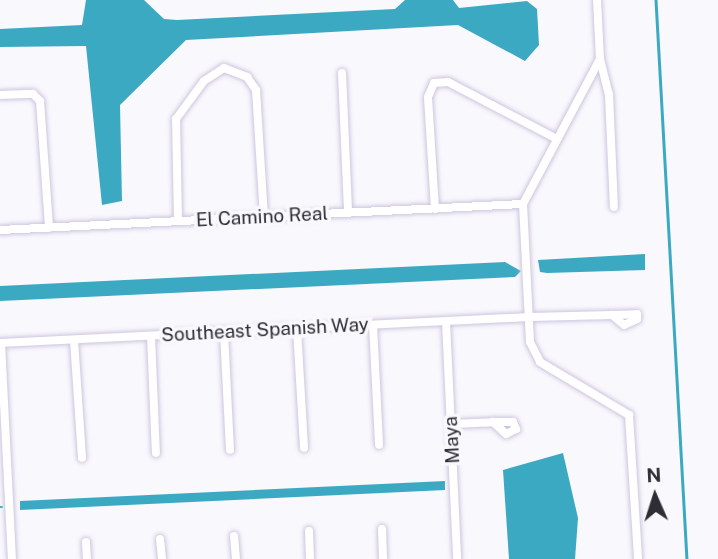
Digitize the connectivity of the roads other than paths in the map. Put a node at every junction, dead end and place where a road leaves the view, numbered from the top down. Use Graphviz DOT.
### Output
graph roads {
  1 [pos="597,0"];
  2 [pos="600,59"];
  3 [pos="342,73"];
  4 [pos="0,95"];
  5 [pos="557,139"];
  6 [pos="523,204"];
  7 [pos="614,207"];
  8 [pos="435,209"];
  9 [pos="348,213"];
  10 [pos="264,217"];
  11 [pos="178,221"];
  12 [pos="48,228"];
  13 [pos="0,230"];
  14 [pos="612,315"];
  15 [pos="530,317"];
  16 [pos="446,322"];
  17 [pos="373,325"];
  18 [pos="297,329"];
  19 [pos="224,332"];
  20 [pos="151,336"];
  21 [pos="74,340"];
  22 [pos="1,343"];
  23 [pos="3,420"];
  24 [pos="493,422"];
  25 [pos="451,424"];
  26 [pos="379,445"];
  27 [pos="304,448"];
  28 [pos="230,450"];
  29 [pos="156,453"];
  30 [pos="82,458"];
  31 [pos="382,529"];
  32 [pos="309,531"];
  33 [pos="234,536"];
  34 [pos="160,539"];
  35 [pos="86,542"];
  36 [pos="0,554"];
  37 [pos="12,556"];
  38 [pos="87,559"];
  39 [pos="162,559"];
  40 [pos="236,559"];
  41 [pos="310,559"];
  42 [pos="383,559"];
  43 [pos="457,559"];
  44 [pos="638,559"];
  1 -- 2 [label="street"];
  2 -- 5 [label="street"];
  2 -- 7 [label="street"];
  3 -- 9 [label="street"];
  4 -- 12 [label="street"];
  5 -- 6 [label="street"];
  5 -- 8 [label="street"];
  6 -- 8 [label="street, El Camino Real"];
  6 -- 15 [label="street"];
  8 -- 9 [label="street, El Camino Real"];
  9 -- 10 [label="street, El Camino Real"];
  10 -- 11 [label="street, El Camino Real"];
  10 -- 11 [label="street"];
  11 -- 12 [label="street, El Camino Real"];
  12 -- 13 [label="street, El Camino Real"];
  14 -- 15 [label="street, Southeast Spanish Way"];
  15 -- 16 [label="street, Southeast Spanish Way"];
  15 -- 44 [label="street"];
  16 -- 17 [label="street, Southeast Spanish Way"];
  16 -- 25 [label="street, Maya"];
  17 -- 18 [label="street, Southeast Spanish Way"];
  17 -- 26 [label="street"];
  18 -- 19 [label="street, Southeast Spanish Way"];
  18 -- 27 [label="street"];
  19 -- 20 [label="street, Southeast Spanish Way"];
  19 -- 28 [label="street"];
  20 -- 21 [label="street, Southeast Spanish Way"];
  20 -- 29 [label="street"];
  21 -- 22 [label="street, Southeast Spanish Way"];
  21 -- 30 [label="street"];
  22 -- 23 [label="street"];
  23 -- 37 [label="street"];
  24 -- 25 [label="street"];
  25 -- 43 [label="street, Maya"];
  31 -- 42 [label="street"];
  32 -- 41 [label="street"];
  33 -- 40 [label="street"];
  34 -- 39 [label="street"];
  35 -- 38 [label="street"];
  36 -- 37 [label="street"];
}
